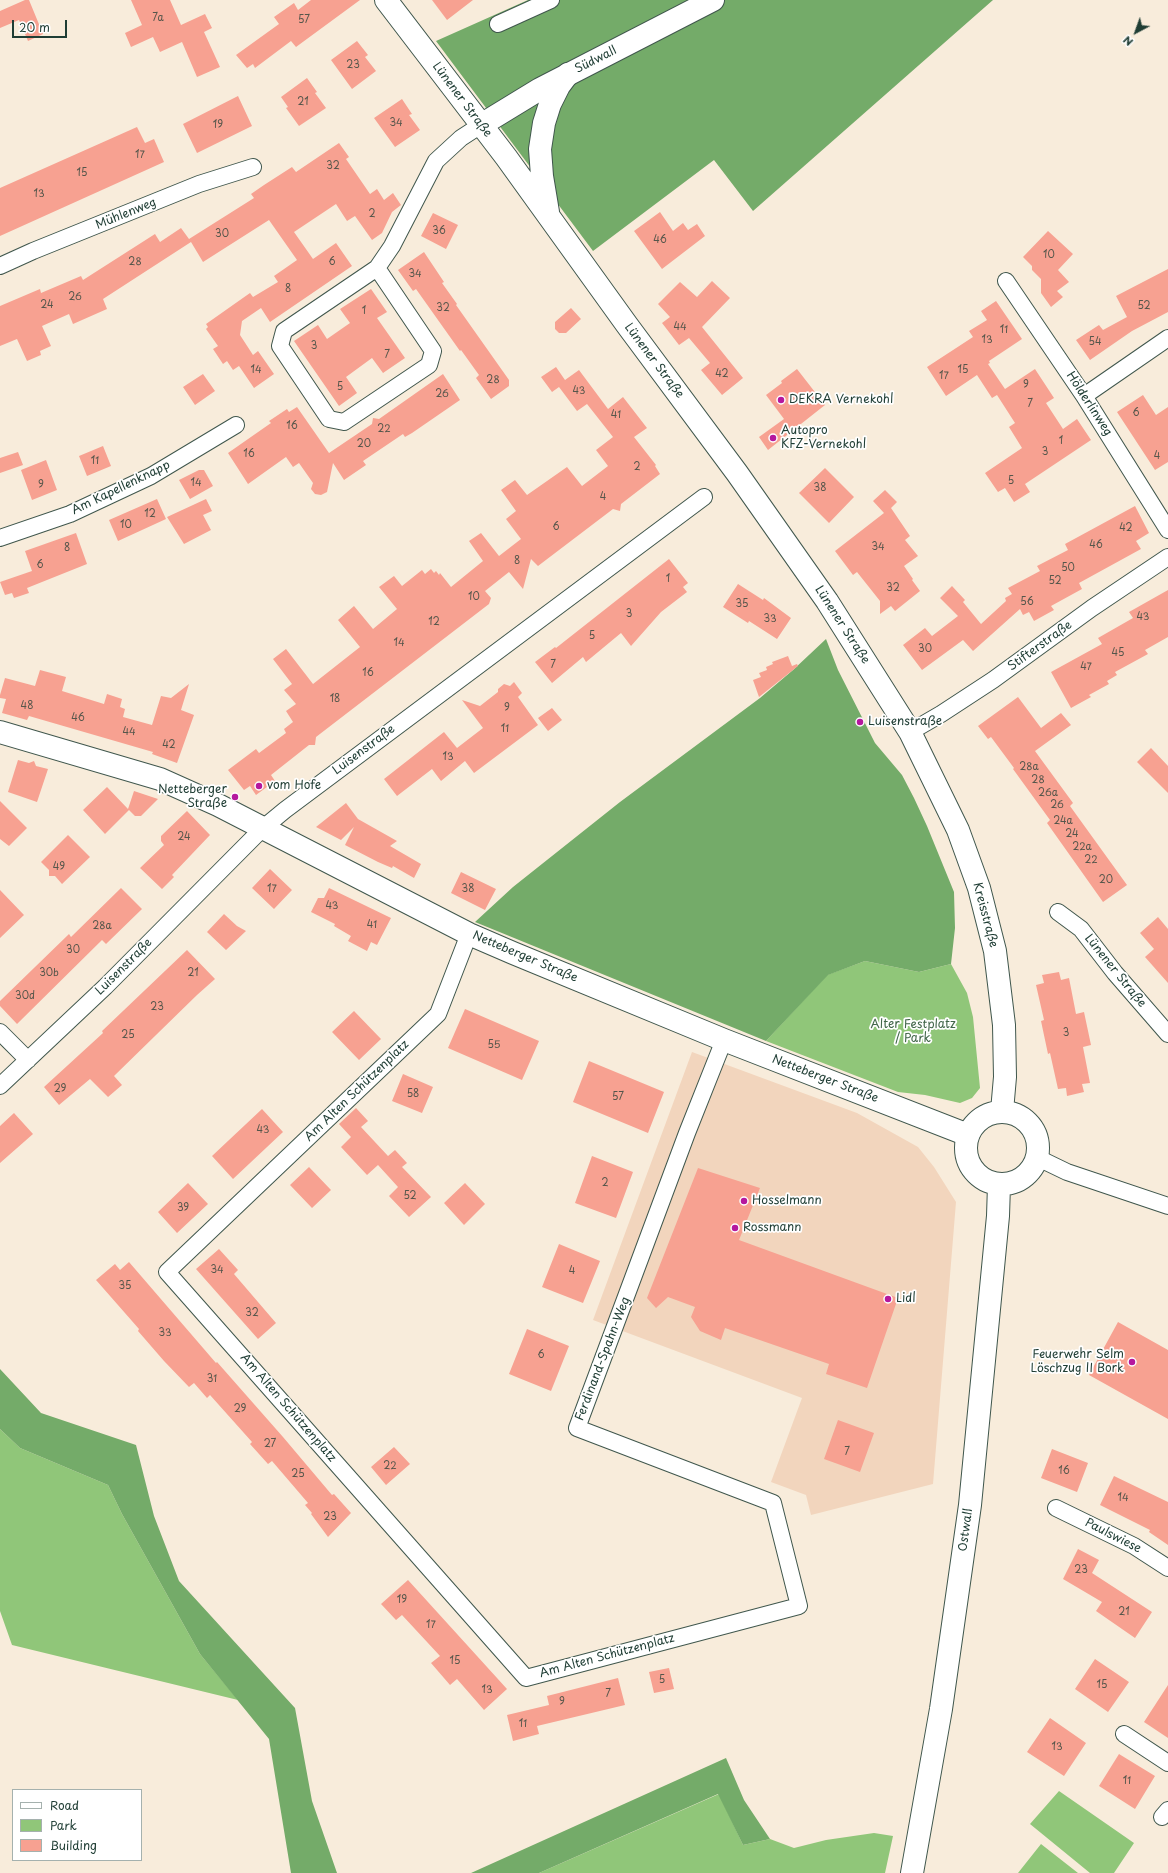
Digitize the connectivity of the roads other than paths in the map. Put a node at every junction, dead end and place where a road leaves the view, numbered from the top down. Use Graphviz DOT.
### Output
graph roads {
  1 [pos="386,0"];
  2 [pos="551,0"];
  3 [pos="713,0"];
  4 [pos="498,24"];
  5 [pos="568,74"];
  6 [pos="481,125"];
  7 [pos="253,167"];
  8 [pos="549,217"];
  9 [pos="0,266"];
  10 [pos="377,268"];
  11 [pos="1006,281"];
  12 [pos="1168,338"];
  13 [pos="1084,396"];
  14 [pos="236,425"];
  15 [pos="704,497"];
  16 [pos="1168,530"];
  17 [pos="0,538"];
  18 [pos="1168,557"];
  19 [pos="0,732"];
  20 [pos="910,732"];
  21 [pos="262,829"];
  22 [pos="1058,912"];
  23 [pos="469,934"];
  24 [pos="0,1032"];
  25 [pos="1168,1034"];
  26 [pos="724,1040"];
  27 [pos="28,1060"];
  28 [pos="0,1086"];
  29 [pos="1002,1112"];
  30 [pos="968,1135"];
  31 [pos="1038,1158"];
  32 [pos="999,1185"];
  33 [pos="1168,1206"];
  34 [pos="1056,1508"];
  35 [pos="1168,1568"];
  36 [pos="799,1606"];
  37 [pos="1124,1734"];
  38 [pos="1168,1763"];
  39 [pos="912,1873"];
  1 -- 6 [label="main road, Lünener Straße"];
  2 -- 4 [label="street"];
  3 -- 5 [label="main road, Südwall"];
  5 -- 6 [label="main road, Südwall"];
  5 -- 8 [label="main road"];
  6 -- 8 [label="main road, Lünener Straße"];
  6 -- 10 [label="street"];
  7 -- 9 [label="street, Mühlenweg"];
  8 -- 20 [label="main road, Lünener Straße"];
  10 -- 10 [label="street"];
  11 -- 13 [label="street, Hölderlinweg"];
  12 -- 13 [label="street"];
  13 -- 16 [label="street, Hölderlinweg"];
  14 -- 17 [label="street, Am Kapellenknapp"];
  15 -- 21 [label="street, Luisenstraße"];
  18 -- 20 [label="street, Stifterstraße"];
  19 -- 21 [label="main road, Netteberger Straße"];
  20 -- 29 [label="main road, Kreisstraße"];
  21 -- 23 [label="main road, Netteberger Straße"];
  21 -- 27 [label="street, Luisenstraße"];
  22 -- 25 [label="street, Lünener Straße"];
  23 -- 26 [label="main road, Netteberger Straße"];
  23 -- 36 [label="street, Am Alten Schützenplatz"];
  24 -- 27 [label="street"];
  26 -- 30 [label="main road, Netteberger Straße"];
  26 -- 36 [label="street, Ferdinand-Spahn-Weg"];
  27 -- 28 [label="street, Luisenstraße"];
  29 -- 30 [label="main road"];
  29 -- 31 [label="main road"];
  30 -- 32 [label="main road"];
  31 -- 32 [label="main road"];
  31 -- 33 [label="street"];
  32 -- 39 [label="main road, Ostwall"];
  34 -- 35 [label="street, Paulswiese"];
  37 -- 38 [label="street"];
}
